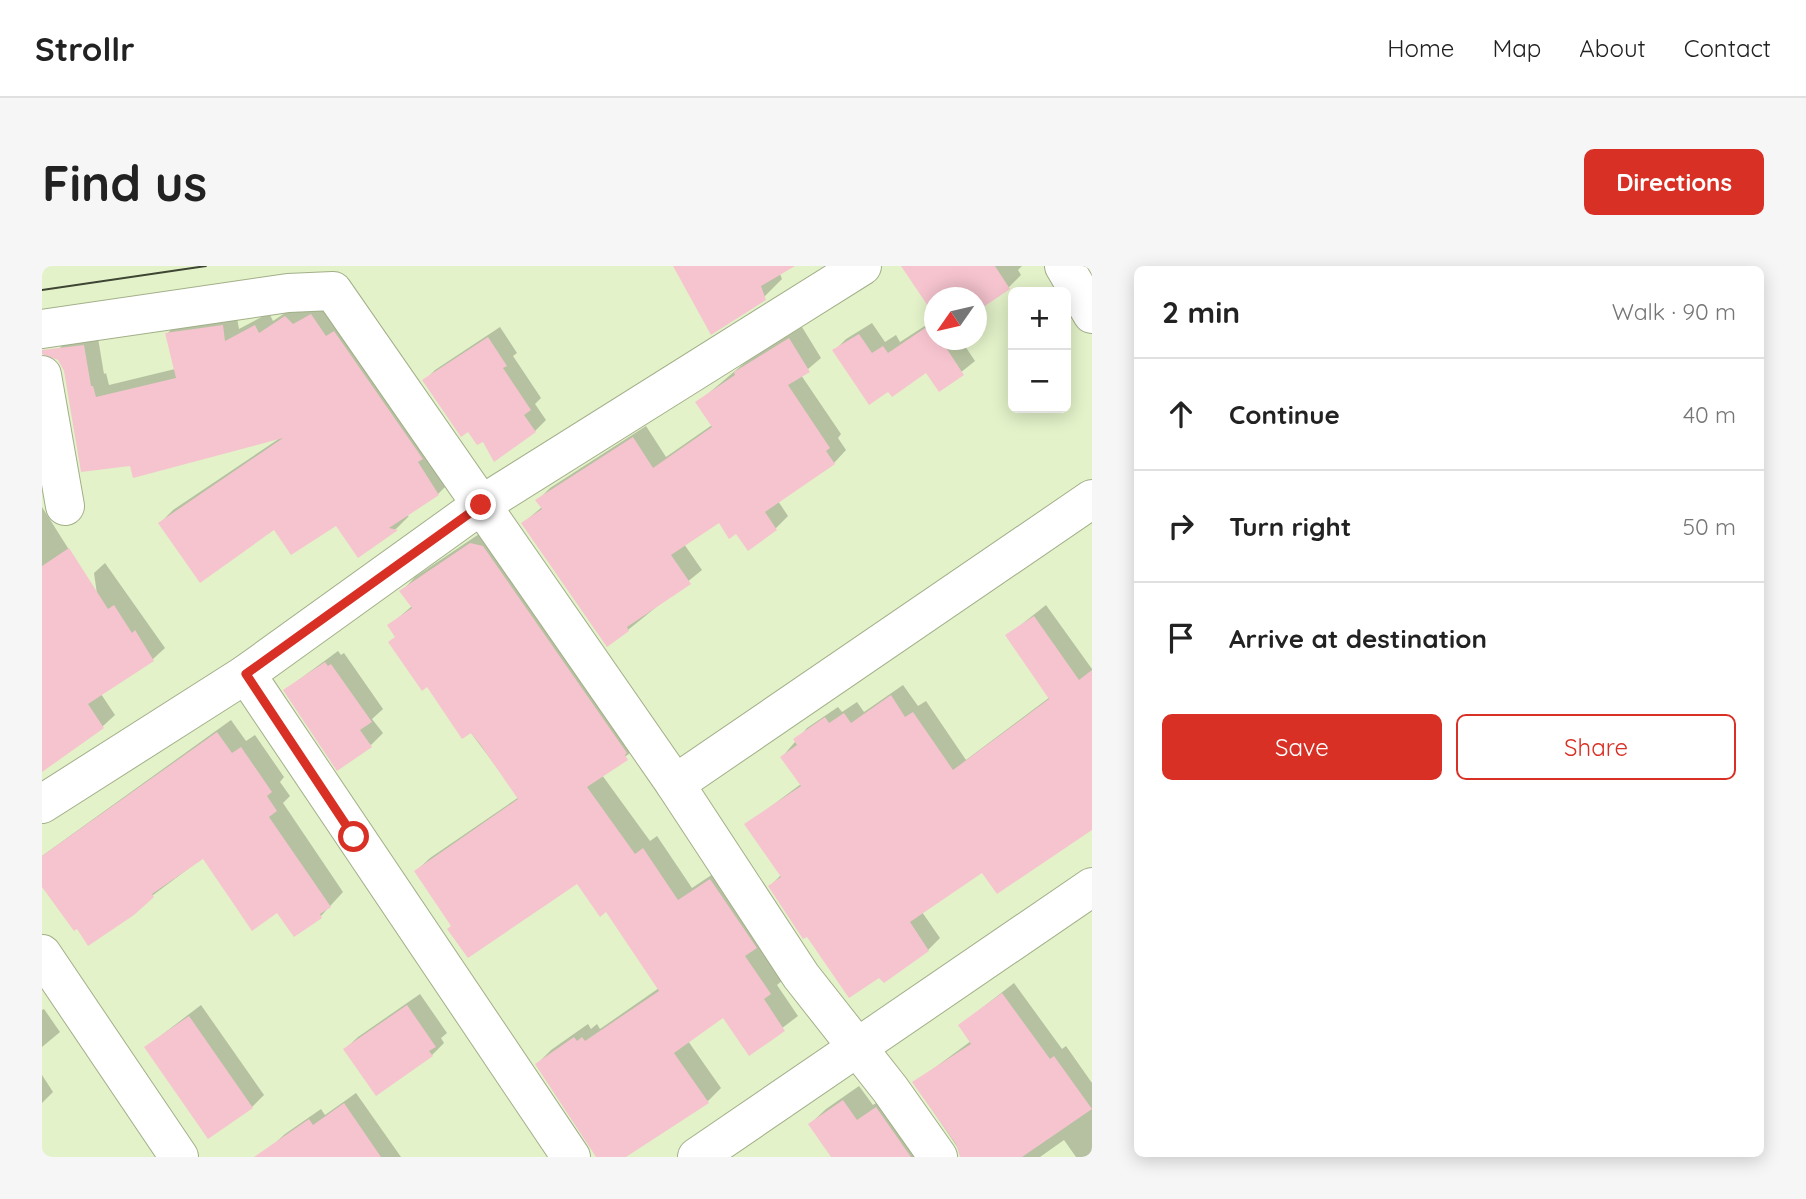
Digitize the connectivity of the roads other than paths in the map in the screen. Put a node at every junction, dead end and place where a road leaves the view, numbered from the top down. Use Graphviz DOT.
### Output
graph roads {
  1 [pos="862,266"];
  2 [pos="1064,266"];
  3 [pos="1092,314"];
  4 [pos="42,329"];
  5 [pos="42,375"];
  6 [pos="1092,499"];
  7 [pos="481,505"];
  8 [pos="65,506"];
  9 [pos="246,674"];
  10 [pos="675,784"];
  11 [pos="42,804"];
  12 [pos="1092,887"];
  13 [pos="42,954"];
  14 [pos="857,1046"];
  15 [pos="179,1157"];
  16 [pos="571,1157"];
  17 [pos="696,1157"];
  18 [pos="938,1157"];
  1 -- 7 [label="street"];
  2 -- 3 [label="street"];
  4 -- 7 [label="street"];
  5 -- 8 [label="street"];
  6 -- 10 [label="street"];
  7 -- 9 [label="street"];
  7 -- 10 [label="street"];
  9 -- 11 [label="street"];
  9 -- 16 [label="street"];
  10 -- 14 [label="street"];
  12 -- 14 [label="street"];
  13 -- 15 [label="street"];
  14 -- 17 [label="street"];
  14 -- 18 [label="street"];
}
